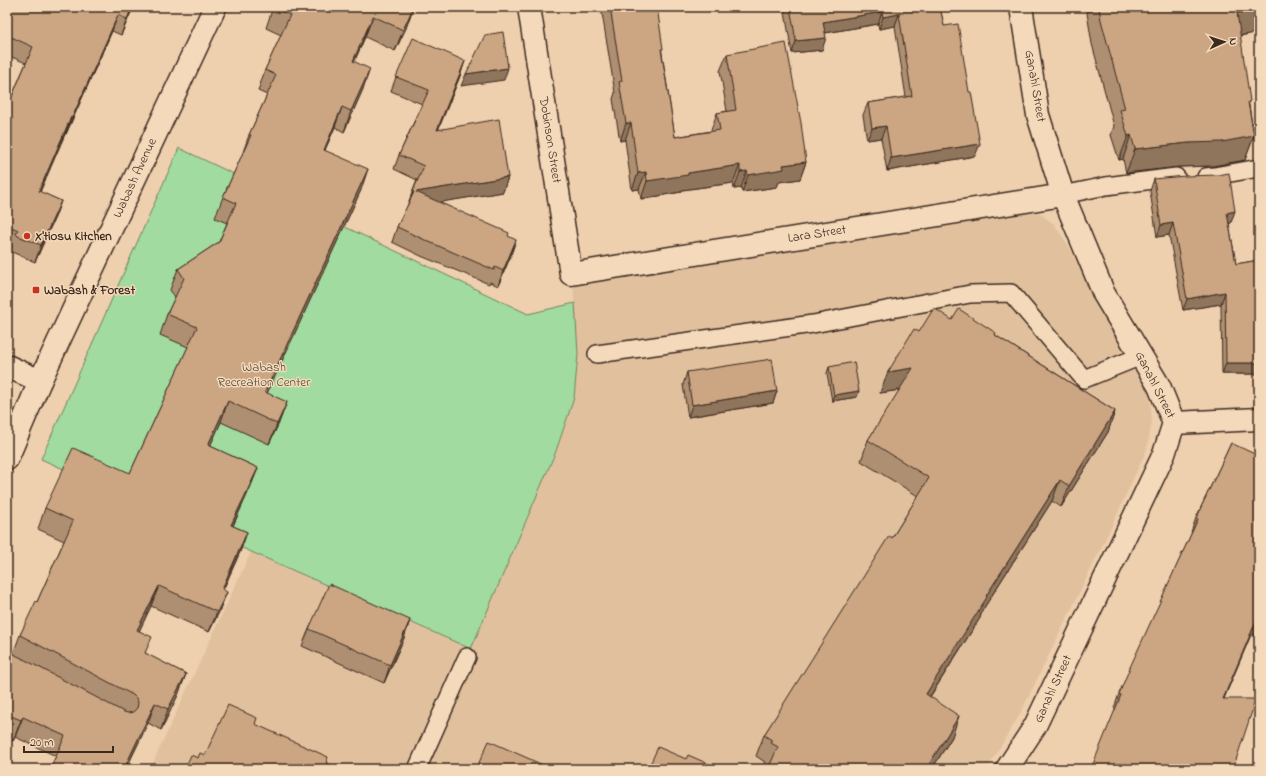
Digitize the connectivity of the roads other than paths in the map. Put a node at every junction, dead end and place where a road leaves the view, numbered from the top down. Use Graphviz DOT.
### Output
graph roads {
  1 [pos="215,7"];
  2 [pos="529,7"];
  3 [pos="1022,7"];
  4 [pos="1259,168"];
  5 [pos="1063,195"];
  6 [pos="571,274"];
  7 [pos="597,354"];
  8 [pos="1141,356"];
  9 [pos="7,366"];
  10 [pos="40,381"];
  11 [pos="1259,419"];
  12 [pos="1174,423"];
  13 [pos="7,459"];
  14 [pos="467,657"];
  15 [pos="417,769"];
  16 [pos="1007,769"];
  1 -- 10 [label="street, Wabash Avenue"];
  2 -- 6 [label="street, Dobinson Street"];
  3 -- 5 [label="street, Ganahl Street"];
  4 -- 5 [label="lane"];
  5 -- 6 [label="street, Lara Street"];
  5 -- 8 [label="street, Ganahl Street"];
  7 -- 8 [label="lane"];
  8 -- 12 [label="street, Ganahl Street"];
  9 -- 10 [label="street"];
  10 -- 13 [label="street, Wabash Avenue"];
  11 -- 12 [label="street"];
  12 -- 16 [label="street, Ganahl Street"];
  14 -- 15 [label="lane"];
}
